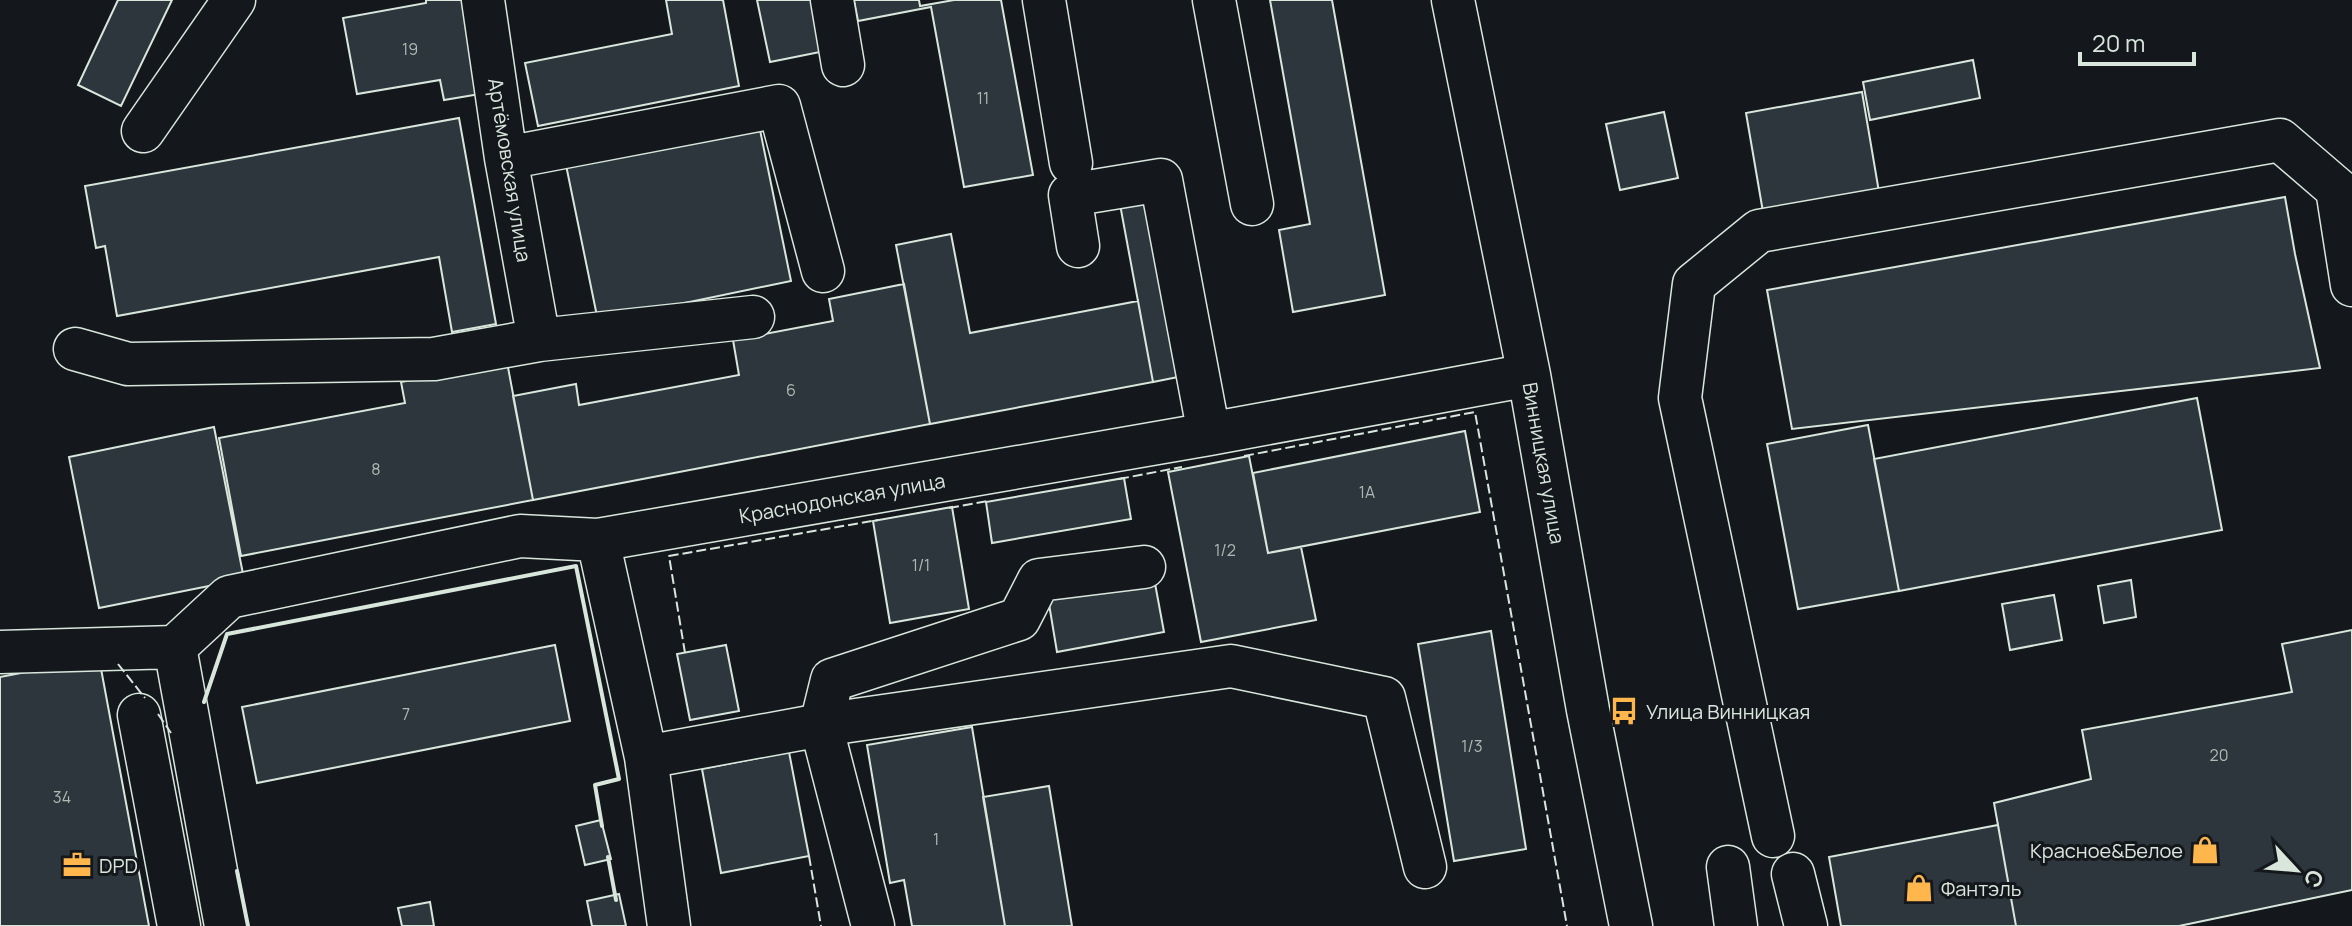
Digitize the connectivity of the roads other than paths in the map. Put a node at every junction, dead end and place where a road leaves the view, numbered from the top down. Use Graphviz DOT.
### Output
graph roads {
  1 [pos="234,0"];
  2 [pos="483,0"];
  3 [pos="832,0"];
  4 [pos="1044,0"];
  5 [pos="1214,0"];
  6 [pos="1453,0"];
  7 [pos="843,65"];
  8 [pos="143,131"];
  9 [pos="506,158"];
  10 [pos="1071,163"];
  11 [pos="1252,204"];
  12 [pos="1078,246"];
  13 [pos="823,271"];
  14 [pos="2352,285"];
  15 [pos="753,317"];
  16 [pos="539,340"];
  17 [pos="75,349"];
  18 [pos="1529,375"];
  19 [pos="1209,434"];
  20 [pos="598,540"];
  21 [pos="1144,567"];
  22 [pos="175,647"];
  23 [pos="0,652"];
  24 [pos="139,715"];
  25 [pos="821,725"];
  26 [pos="646,757"];
  27 [pos="1773,836"];
  28 [pos="1425,867"];
  29 [pos="1728,867"];
  30 [pos="1793,874"];
  31 [pos="179,926"];
  32 [pos="226,926"];
  33 [pos="669,926"];
  34 [pos="873,926"];
  35 [pos="1631,926"];
  36 [pos="1736,926"];
  37 [pos="1806,926"];
  1 -- 8 [label="street"];
  2 -- 9 [label="street, Артёмовская улица"];
  3 -- 7 [label="street"];
  4 -- 10 [label="street"];
  5 -- 11 [label="street"];
  6 -- 18 [label="street, Винницкая улица"];
  9 -- 13 [label="street"];
  9 -- 16 [label="street, Артёмовская улица"];
  12 -- 19 [label="street"];
  14 -- 27 [label="street"];
  15 -- 16 [label="street"];
  16 -- 17 [label="street"];
  18 -- 19 [label="street, Краснодонская улица"];
  18 -- 35 [label="street, Винницкая улица"];
  19 -- 20 [label="street, Краснодонская улица"];
  20 -- 22 [label="street, Краснодонская улица"];
  20 -- 26 [label="street"];
  21 -- 25 [label="street"];
  22 -- 23 [label="street"];
  22 -- 32 [label="street"];
  24 -- 31 [label="street"];
  25 -- 26 [label="street"];
  25 -- 28 [label="street"];
  25 -- 34 [label="street"];
  26 -- 33 [label="street"];
  29 -- 36 [label="street"];
  30 -- 37 [label="street"];
}
